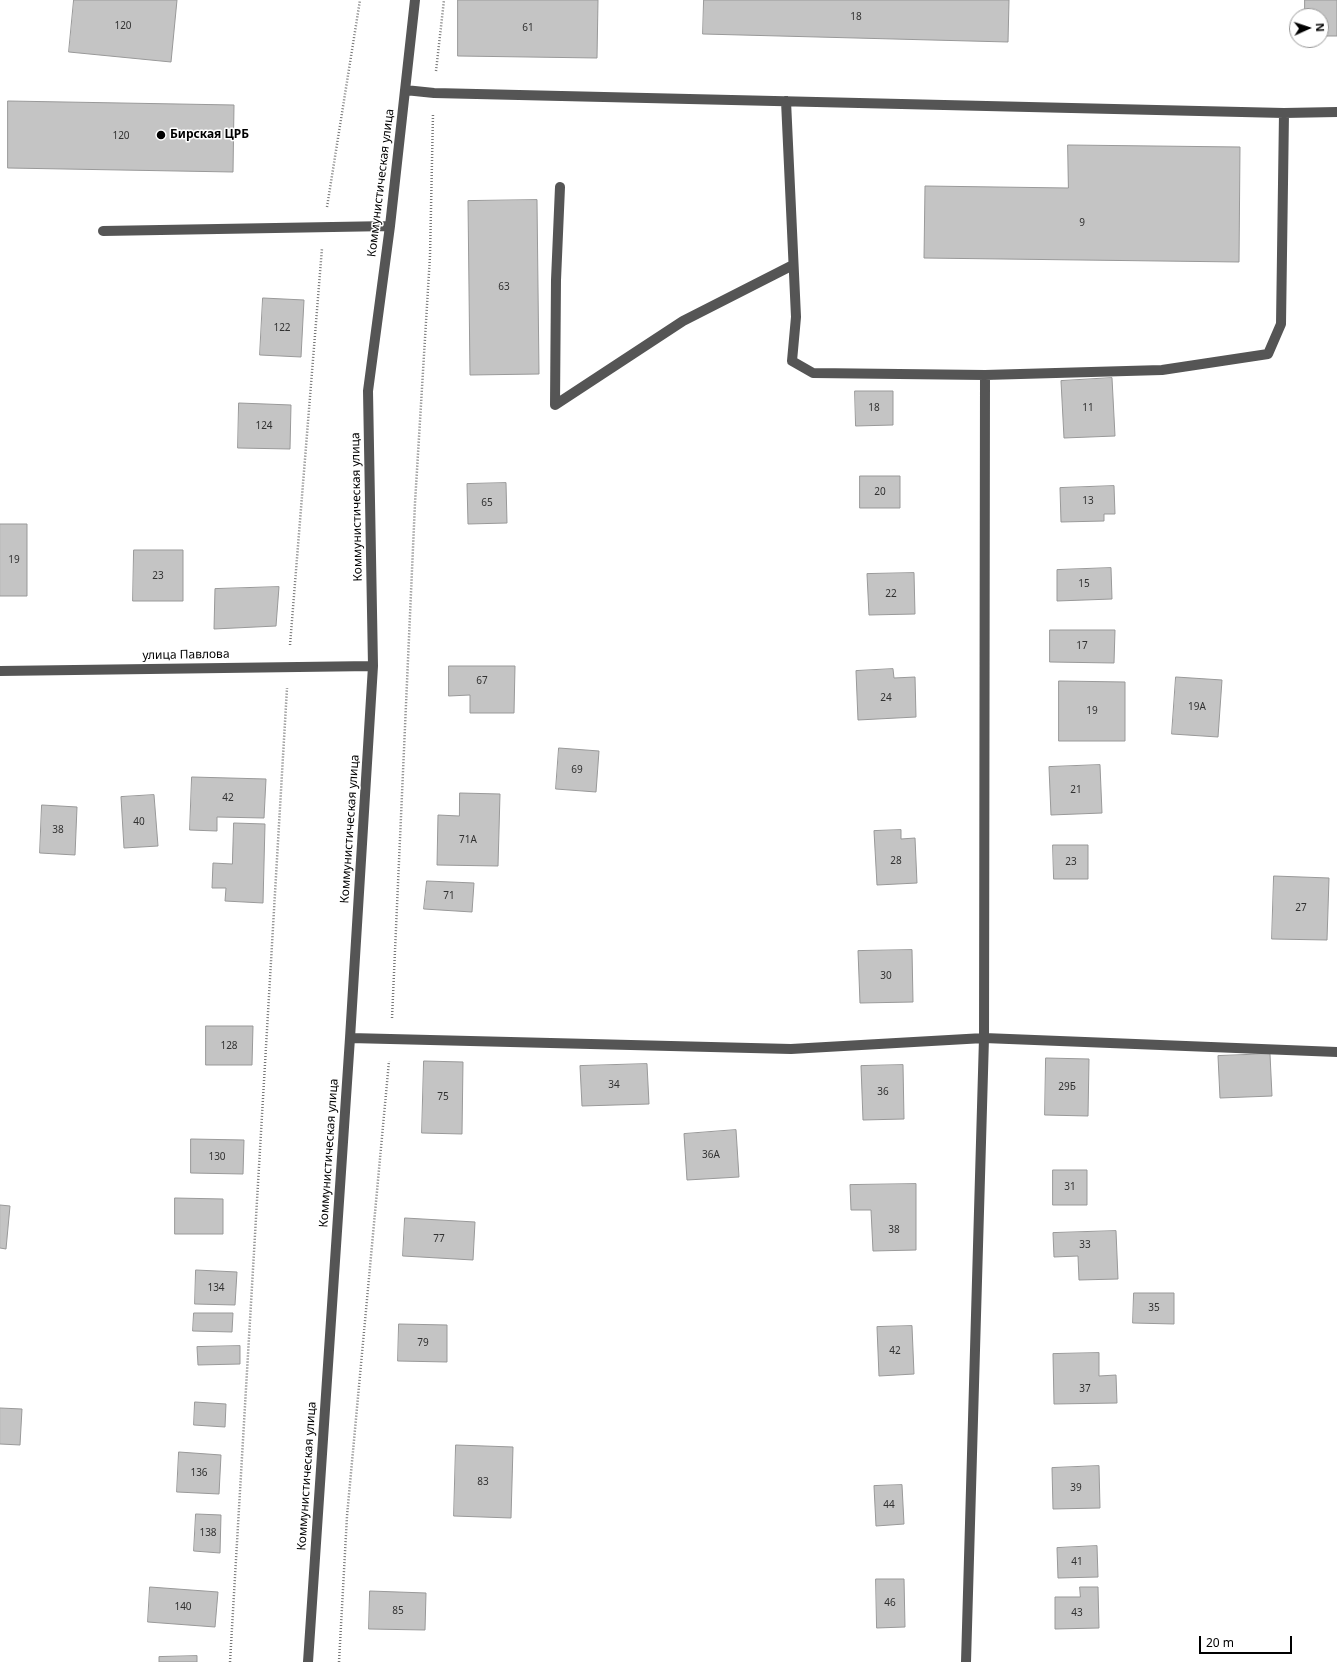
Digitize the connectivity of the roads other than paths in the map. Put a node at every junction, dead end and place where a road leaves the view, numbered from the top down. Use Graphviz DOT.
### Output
graph roads {
  1 [pos="416,0"];
  2 [pos="405,90"];
  3 [pos="786,101"];
  4 [pos="1284,112"];
  5 [pos="1337,112"];
  6 [pos="560,187"];
  7 [pos="390,226"];
  8 [pos="103,231"];
  9 [pos="793,265"];
  10 [pos="985,375"];
  11 [pos="373,666"];
  12 [pos="0,671"];
  13 [pos="350,1038"];
  14 [pos="984,1038"];
  15 [pos="1337,1052"];
  16 [pos="308,1662"];
  17 [pos="966,1662"];
  1 -- 2 [label="street, Коммунистическая улица"];
  2 -- 3 [label="street"];
  2 -- 7 [label="street, Коммунистическая улица"];
  3 -- 4 [label="street"];
  3 -- 9 [label="street"];
  4 -- 5 [label="street"];
  4 -- 10 [label="street"];
  6 -- 9 [label="street"];
  7 -- 8 [label="street"];
  7 -- 11 [label="street, Коммунистическая улица"];
  9 -- 10 [label="street"];
  10 -- 14 [label="street"];
  11 -- 12 [label="street, улица Павлова"];
  11 -- 13 [label="street, Коммунистическая улица"];
  13 -- 14 [label="street"];
  13 -- 16 [label="street, Коммунистическая улица"];
  14 -- 15 [label="street"];
  14 -- 17 [label="street"];
}
